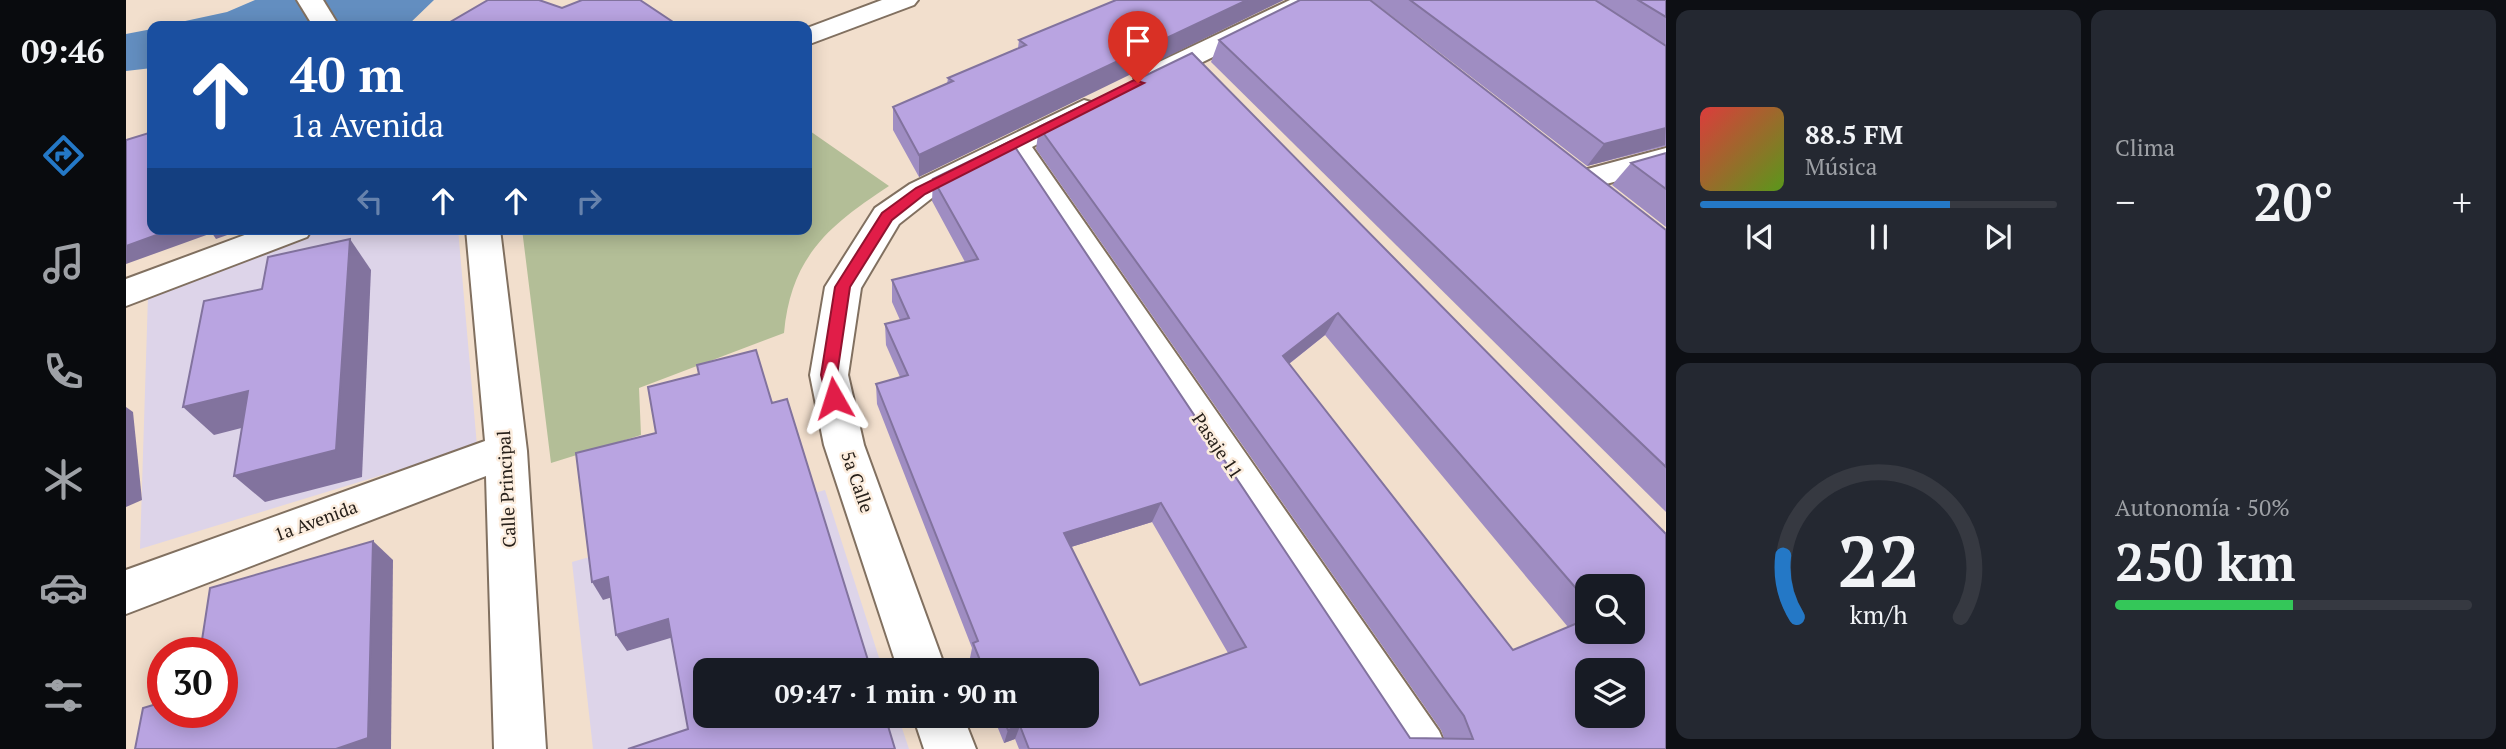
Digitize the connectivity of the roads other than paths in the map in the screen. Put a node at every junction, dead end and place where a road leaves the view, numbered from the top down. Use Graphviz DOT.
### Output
graph roads {
  1 [pos="310,0"];
  2 [pos="905,0"];
  3 [pos="1310,0"];
  4 [pos="323,21"];
  5 [pos="812,35"];
  6 [pos="1188,58"];
  7 [pos="1217,88"];
  8 [pos="1014,144"];
  9 [pos="1666,159"];
  10 [pos="1612,206"];
  11 [pos="279,235"];
  12 [pos="484,235"];
  13 [pos="126,293"];
  14 [pos="506,451"];
  15 [pos="128,598"];
  16 [pos="918,658"];
  17 [pos="942,728"];
  18 [pos="520,749"];
  19 [pos="950,749"];
  20 [pos="1421,749"];
  1 -- 4 [label="street"];
  2 -- 5 [label="street"];
  3 -- 6 [label="street"];
  6 -- 7 [label="street"];
  6 -- 8 [label="street"];
  8 -- 16 [label="street, 5a Calle"];
  8 -- 20 [label="street, Pasaje 11"];
  9 -- 10 [label="street"];
  11 -- 13 [label="street"];
  12 -- 14 [label="street, Calle Principal"];
  14 -- 15 [label="street, 1a Avenida"];
  14 -- 18 [label="street, Calle Principal"];
  17 -- 19 [label="street"];
}
